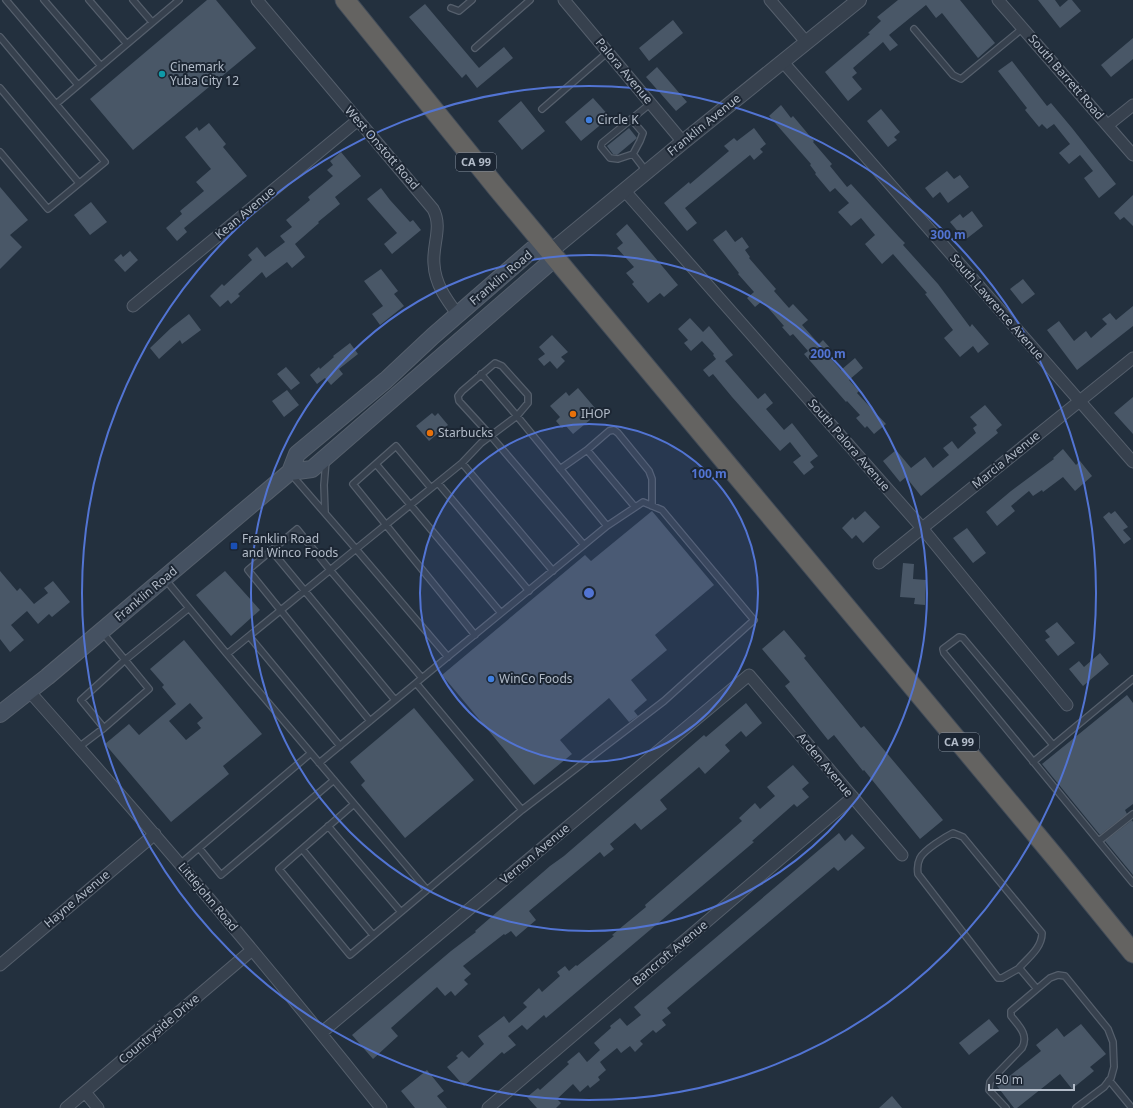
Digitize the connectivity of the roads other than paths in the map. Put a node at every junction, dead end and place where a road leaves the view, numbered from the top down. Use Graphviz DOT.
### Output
graph roads {
  1 [pos="6,0"];
  2 [pos="44,0"];
  3 [pos="89,0"];
  4 [pos="133,0"];
  5 [pos="179,0"];
  6 [pos="257,0"];
  7 [pos="345,0"];
  8 [pos="472,0"];
  9 [pos="530,0"];
  10 [pos="564,0"];
  11 [pos="770,0"];
  12 [pos="859,0"];
  13 [pos="998,0"];
  14 [pos="451,8"];
  15 [pos="152,22"];
  16 [pos="1023,28"];
  17 [pos="914,29"];
  18 [pos="0,37"];
  19 [pos="807,42"];
  20 [pos="127,44"];
  21 [pos="475,48"];
  22 [pos="608,52"];
  23 [pos="783,62"];
  24 [pos="101,66"];
  25 [pos="78,85"];
  26 [pos="0,88"];
  27 [pos="650,103"];
  28 [pos="56,104"];
  29 [pos="1133,105"];
  30 [pos="542,109"];
  31 [pos="631,119"];
  32 [pos="358,120"];
  33 [pos="1108,125"];
  34 [pos="683,142"];
  35 [pos="0,152"];
  36 [pos="632,154"];
  37 [pos="1133,155"];
  38 [pos="646,171"];
  39 [pos="79,183"];
  40 [pos="624,190"];
  41 [pos="551,252"];
  42 [pos="132,306"];
  43 [pos="458,315"];
  44 [pos="1133,358"];
  45 [pos="482,374"];
  46 [pos="1080,401"];
  47 [pos="517,416"];
  48 [pos="491,436"];
  49 [pos="587,450"];
  50 [pos="326,457"];
  51 [pos="1133,462"];
  52 [pos="376,464"];
  53 [pos="462,464"];
  54 [pos="560,469"];
  55 [pos="290,472"];
  56 [pos="438,483"];
  57 [pos="431,488"];
  58 [pos="411,505"];
  59 [pos="652,506"];
  60 [pos="635,507"];
  61 [pos="325,512"];
  62 [pos="386,525"];
  63 [pos="607,526"];
  64 [pos="922,528"];
  65 [pos="584,545"];
  66 [pos="356,549"];
  67 [pos="271,550"];
  68 [pos="879,563"];
  69 [pos="330,570"];
  70 [pos="553,571"];
  71 [pos="164,578"];
  72 [pos="305,591"];
  73 [pos="529,591"];
  74 [pos="189,608"];
  75 [pos="280,611"];
  76 [pos="501,613"];
  77 [pos="101,631"];
  78 [pos="475,635"];
  79 [pos="249,636"];
  80 [pos="227,654"];
  81 [pos="448,657"];
  82 [pos="125,660"];
  83 [pos="749,675"];
  84 [pos="422,678"];
  85 [pos="1133,679"];
  86 [pos="416,683"];
  87 [pos="29,691"];
  88 [pos="395,700"];
  89 [pos="1067,705"];
  90 [pos="0,714"];
  91 [pos="370,721"];
  92 [pos="104,728"];
  93 [pos="1054,745"];
  94 [pos="340,746"];
  95 [pos="79,748"];
  96 [pos="311,753"];
  97 [pos="1033,762"];
  98 [pos="319,763"];
  99 [pos="334,780"];
  100 [pos="852,797"];
  101 [pos="354,804"];
  102 [pos="522,810"];
  103 [pos="1133,814"];
  104 [pos="328,826"];
  105 [pos="155,834"];
  106 [pos="1099,841"];
  107 [pos="199,848"];
  108 [pos="302,849"];
  109 [pos="902,855"];
  110 [pos="180,864"];
  111 [pos="1133,883"];
  112 [pos="427,890"];
  113 [pos="401,912"];
  114 [pos="373,935"];
  115 [pos="252,950"];
  116 [pos="1133,953"];
  117 [pos="0,965"];
  118 [pos="1018,969"];
  119 [pos="1037,989"];
  120 [pos="321,1033"];
  121 [pos="1109,1080"];
  122 [pos="84,1092"];
  123 [pos="66,1108"];
  124 [pos="98,1108"];
  125 [pos="381,1108"];
  126 [pos="488,1108"];
  127 [pos="1006,1108"];
  128 [pos="1076,1108"];
  129 [pos="1132,1108"];
  1 -- 25 [label="lane"];
  2 -- 24 [label="lane"];
  3 -- 20 [label="lane"];
  4 -- 15 [label="lane"];
  5 -- 15 [label="lane"];
  6 -- 32 [label="street, West Onstott Road"];
  7 -- 41 [label="highway, CA 99"];
  8 -- 14 [label="lane"];
  9 -- 21 [label="lane"];
  10 -- 22 [label="street, Palora Avenue"];
  11 -- 19 [label="street"];
  12 -- 19 [label="street, Franklin Avenue"];
  13 -- 16 [label="street, South Barrett Road"];
  15 -- 20 [label="lane"];
  16 -- 17 [label="lane"];
  16 -- 33 [label="street, South Barrett Road"];
  18 -- 28 [label="lane"];
  19 -- 23 [label="street, Franklin Avenue"];
  20 -- 24 [label="lane"];
  22 -- 27 [label="street, Palora Avenue"];
  22 -- 30 [label="lane"];
  23 -- 34 [label="street, Franklin Avenue"];
  23 -- 46 [label="street, South Lawrence Avenue"];
  24 -- 25 [label="lane"];
  25 -- 28 [label="lane"];
  26 -- 39 [label="lane"];
  27 -- 31 [label="lane"];
  27 -- 34 [label="street, Palora Avenue"];
  28 -- 39 [label="lane"];
  29 -- 33 [label="street"];
  31 -- 36 [label="lane"];
  31 -- 36 [label="lane"];
  32 -- 42 [label="street, Kean Avenue"];
  32 -- 43 [label="street, West Onstott Road"];
  33 -- 37 [label="street, South Barrett Road"];
  34 -- 38 [label="street, Franklin Avenue"];
  35 -- 39 [label="lane"];
  36 -- 38 [label="lane"];
  38 -- 40 [label="street, Franklin Avenue"];
  40 -- 41 [label="street, Franklin Avenue"];
  40 -- 64 [label="street, South Palora Avenue"];
  41 -- 43 [label="main road, Franklin Road"];
  41 -- 50 [label="main road, Franklin Road"];
  41 -- 116 [label="highway, CA 99"];
  43 -- 55 [label="main road, Franklin Road"];
  44 -- 46 [label="street, Marcia Avenue"];
  45 -- 47 [label="lane"];
  45 -- 47 [label="lane"];
  45 -- 48 [label="lane"];
  46 -- 51 [label="street, South Lawrence Avenue"];
  46 -- 64 [label="street, Marcia Avenue"];
  47 -- 48 [label="lane"];
  47 -- 54 [label="lane"];
  48 -- 53 [label="lane"];
  48 -- 65 [label="lane"];
  49 -- 54 [label="lane"];
  49 -- 59 [label="lane"];
  49 -- 60 [label="lane"];
  50 -- 55 [label="main road, Franklin Road"];
  50 -- 61 [label="lane"];
  52 -- 57 [label="lane"];
  52 -- 58 [label="lane"];
  52 -- 62 [label="lane"];
  53 -- 56 [label="lane"];
  53 -- 70 [label="lane"];
  54 -- 63 [label="lane"];
  55 -- 61 [label="lane"];
  55 -- 71 [label="main road, Franklin Road"];
  56 -- 57 [label="lane"];
  56 -- 73 [label="lane"];
  57 -- 58 [label="lane"];
  58 -- 62 [label="lane"];
  58 -- 76 [label="lane"];
  59 -- 60 [label="lane"];
  59 -- 102 [label="lane"];
  60 -- 63 [label="lane"];
  61 -- 66 [label="lane"];
  62 -- 66 [label="lane"];
  62 -- 78 [label="lane"];
  63 -- 65 [label="lane"];
  64 -- 68 [label="street, Marcia Avenue"];
  64 -- 89 [label="street, South Palora Avenue"];
  65 -- 70 [label="lane"];
  66 -- 69 [label="lane"];
  66 -- 81 [label="lane"];
  67 -- 69 [label="lane"];
  67 -- 72 [label="lane"];
  67 -- 75 [label="lane"];
  69 -- 72 [label="lane"];
  69 -- 84 [label="lane"];
  70 -- 73 [label="lane"];
  71 -- 74 [label="lane"];
  71 -- 77 [label="main road, Franklin Road"];
  72 -- 75 [label="lane"];
  72 -- 88 [label="lane"];
  73 -- 76 [label="lane"];
  74 -- 80 [label="lane"];
  74 -- 82 [label="lane"];
  75 -- 79 [label="lane"];
  75 -- 91 [label="lane"];
  76 -- 78 [label="lane"];
  77 -- 82 [label="lane"];
  77 -- 87 [label="main road, Franklin Road"];
  78 -- 81 [label="lane"];
  79 -- 80 [label="lane"];
  79 -- 94 [label="lane"];
  80 -- 96 [label="lane"];
  81 -- 84 [label="lane"];
  82 -- 92 [label="lane"];
  82 -- 92 [label="lane"];
  83 -- 100 [label="street, Arden Avenue"];
  83 -- 120 [label="street, Vernon Avenue"];
  84 -- 86 [label="lane"];
  85 -- 93 [label="lane"];
  86 -- 88 [label="lane"];
  86 -- 102 [label="lane"];
  87 -- 90 [label="main road, Franklin Road"];
  87 -- 95 [label="street, Littlejohn Road"];
  88 -- 91 [label="lane"];
  91 -- 94 [label="lane"];
  92 -- 95 [label="lane"];
  93 -- 97 [label="lane"];
  93 -- 97 [label="lane"];
  94 -- 98 [label="lane"];
  95 -- 105 [label="street, Littlejohn Road"];
  96 -- 98 [label="lane"];
  96 -- 107 [label="lane"];
  97 -- 106 [label="lane"];
  98 -- 99 [label="lane"];
  99 -- 101 [label="lane"];
  99 -- 107 [label="lane"];
  100 -- 109 [label="street, Arden Avenue"];
  100 -- 126 [label="street, Bancroft Avenue"];
  101 -- 104 [label="lane"];
  101 -- 112 [label="lane"];
  102 -- 112 [label="lane"];
  103 -- 106 [label="lane"];
  104 -- 108 [label="lane"];
  104 -- 113 [label="lane"];
  105 -- 110 [label="street, Littlejohn Road"];
  105 -- 117 [label="street, Hayne Avenue"];
  106 -- 111 [label="lane"];
  107 -- 110 [label="lane"];
  108 -- 114 [label="lane"];
  108 -- 114 [label="lane"];
  110 -- 115 [label="street, Littlejohn Road"];
  112 -- 113 [label="lane"];
  113 -- 114 [label="lane"];
  115 -- 120 [label="street, Littlejohn Road"];
  115 -- 122 [label="street, Countryside Drive"];
  118 -- 118 [label="lane"];
  118 -- 119 [label="lane"];
  119 -- 121 [label="lane"];
  119 -- 127 [label="lane"];
  120 -- 125 [label="street, Littlejohn Road"];
  121 -- 128 [label="lane"];
  121 -- 129 [label="lane"];
  122 -- 123 [label="street, Countryside Drive"];
  122 -- 124 [label="street"];
}
